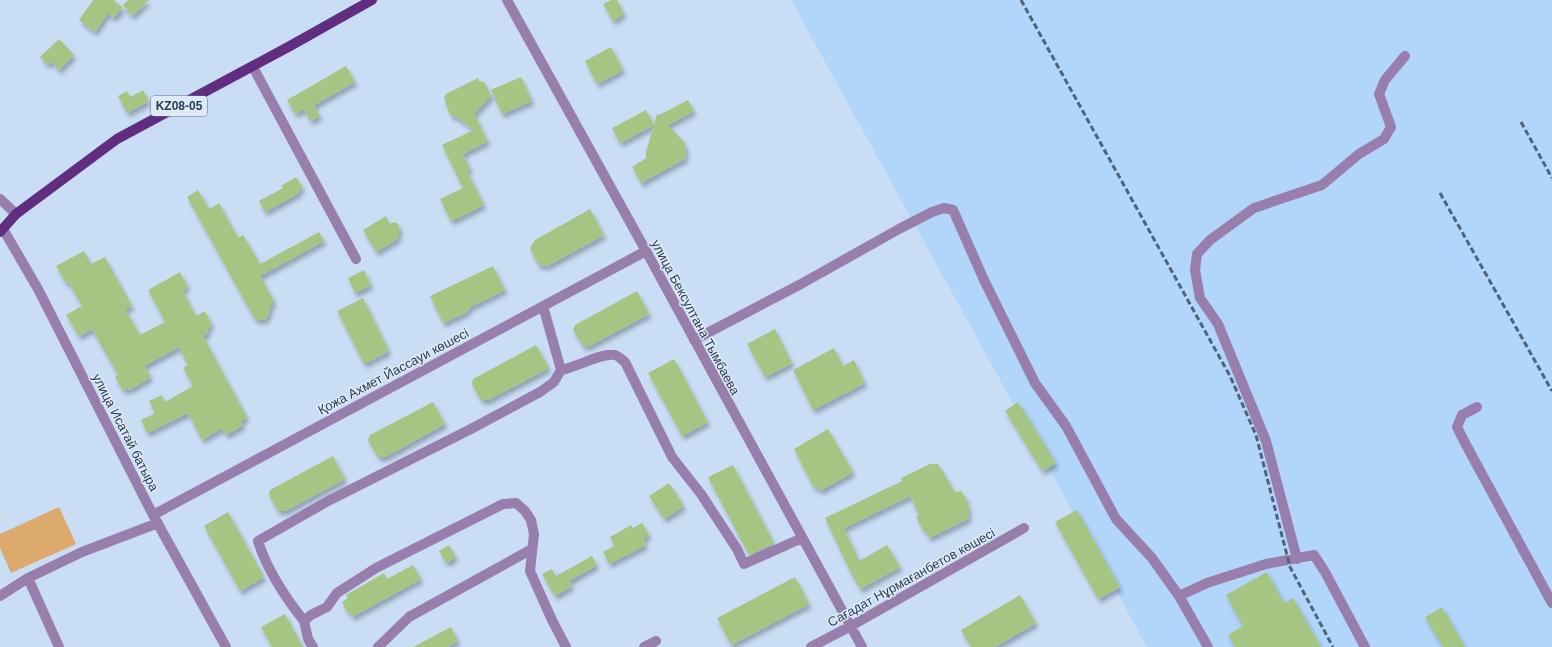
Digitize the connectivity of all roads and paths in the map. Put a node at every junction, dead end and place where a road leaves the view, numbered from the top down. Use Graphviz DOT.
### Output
graph roads {
  1 [pos="372,0"];
  2 [pos="507,0"];
  3 [pos="1405,56"];
  4 [pos="253,66"];
  5 [pos="0,199"];
  6 [pos="16,214"];
  7 [pos="2,231"];
  8 [pos="646,250"];
  9 [pos="356,259"];
  10 [pos="543,306"];
  11 [pos="694,340"];
  12 [pos="560,370"];
  13 [pos="1477,407"];
  14 [pos="155,519"];
  15 [pos="1024,528"];
  16 [pos="802,538"];
  17 [pos="532,549"];
  18 [pos="1297,558"];
  19 [pos="28,578"];
  20 [pos="0,596"];
  21 [pos="1179,596"];
  22 [pos="1552,603"];
  23 [pos="304,621"];
  24 [pos="851,626"];
  25 [pos="656,641"];
  26 [pos="60,647"];
  27 [pos="226,647"];
  28 [pos="313,647"];
  29 [pos="378,647"];
  30 [pos="566,647"];
  31 [pos="644,647"];
  32 [pos="811,647"];
  33 [pos="862,647"];
  34 [pos="1208,647"];
  35 [pos="1365,647"];
  1 -- 4 [label="main road, KZ08-05"];
  2 -- 8 [label="street, улица Бексултана Тымбаева"];
  3 -- 18 [label="street"];
  4 -- 6 [label="main road, KZ08-05"];
  4 -- 9 [label="street"];
  5 -- 6 [label="street"];
  6 -- 7 [label="main road, KZ08-05"];
  7 -- 14 [label="street, улица Исатай батыра"];
  8 -- 10 [label="street, Қожа Ахмет Йассауи көшесі"];
  8 -- 11 [label="street, улица Бексултана Тымбаева"];
  10 -- 12 [label="street"];
  10 -- 14 [label="street, Қожа Ахмет Йассауи көшесі"];
  11 -- 16 [label="street, улица Бексултана Тымбаева"];
  11 -- 21 [label="street"];
  12 -- 16 [label="street"];
  12 -- 23 [label="street"];
  13 -- 22 [label="street"];
  14 -- 19 [label="street, Қожа Ахмет Йассауи көшесі"];
  14 -- 27 [label="street, улица Исатай батыра"];
  15 -- 24 [label="street, Сағадат Нұрмағанбетов көшесі"];
  16 -- 24 [label="street, улица Бексултана Тымбаева"];
  17 -- 23 [label="street"];
  17 -- 29 [label="street"];
  17 -- 30 [label="street"];
  18 -- 21 [label="street"];
  18 -- 35 [label="street"];
  19 -- 20 [label="street, Қожа Ахмет Йассауи көшесі"];
  19 -- 26 [label="street"];
  21 -- 34 [label="street"];
  23 -- 28 [label="street"];
  24 -- 32 [label="street, Сағадат Нұрмағанбетов көшесі"];
  24 -- 33 [label="street, улица Бексултана Тымбаева"];
  25 -- 31 [label="street"];
}
